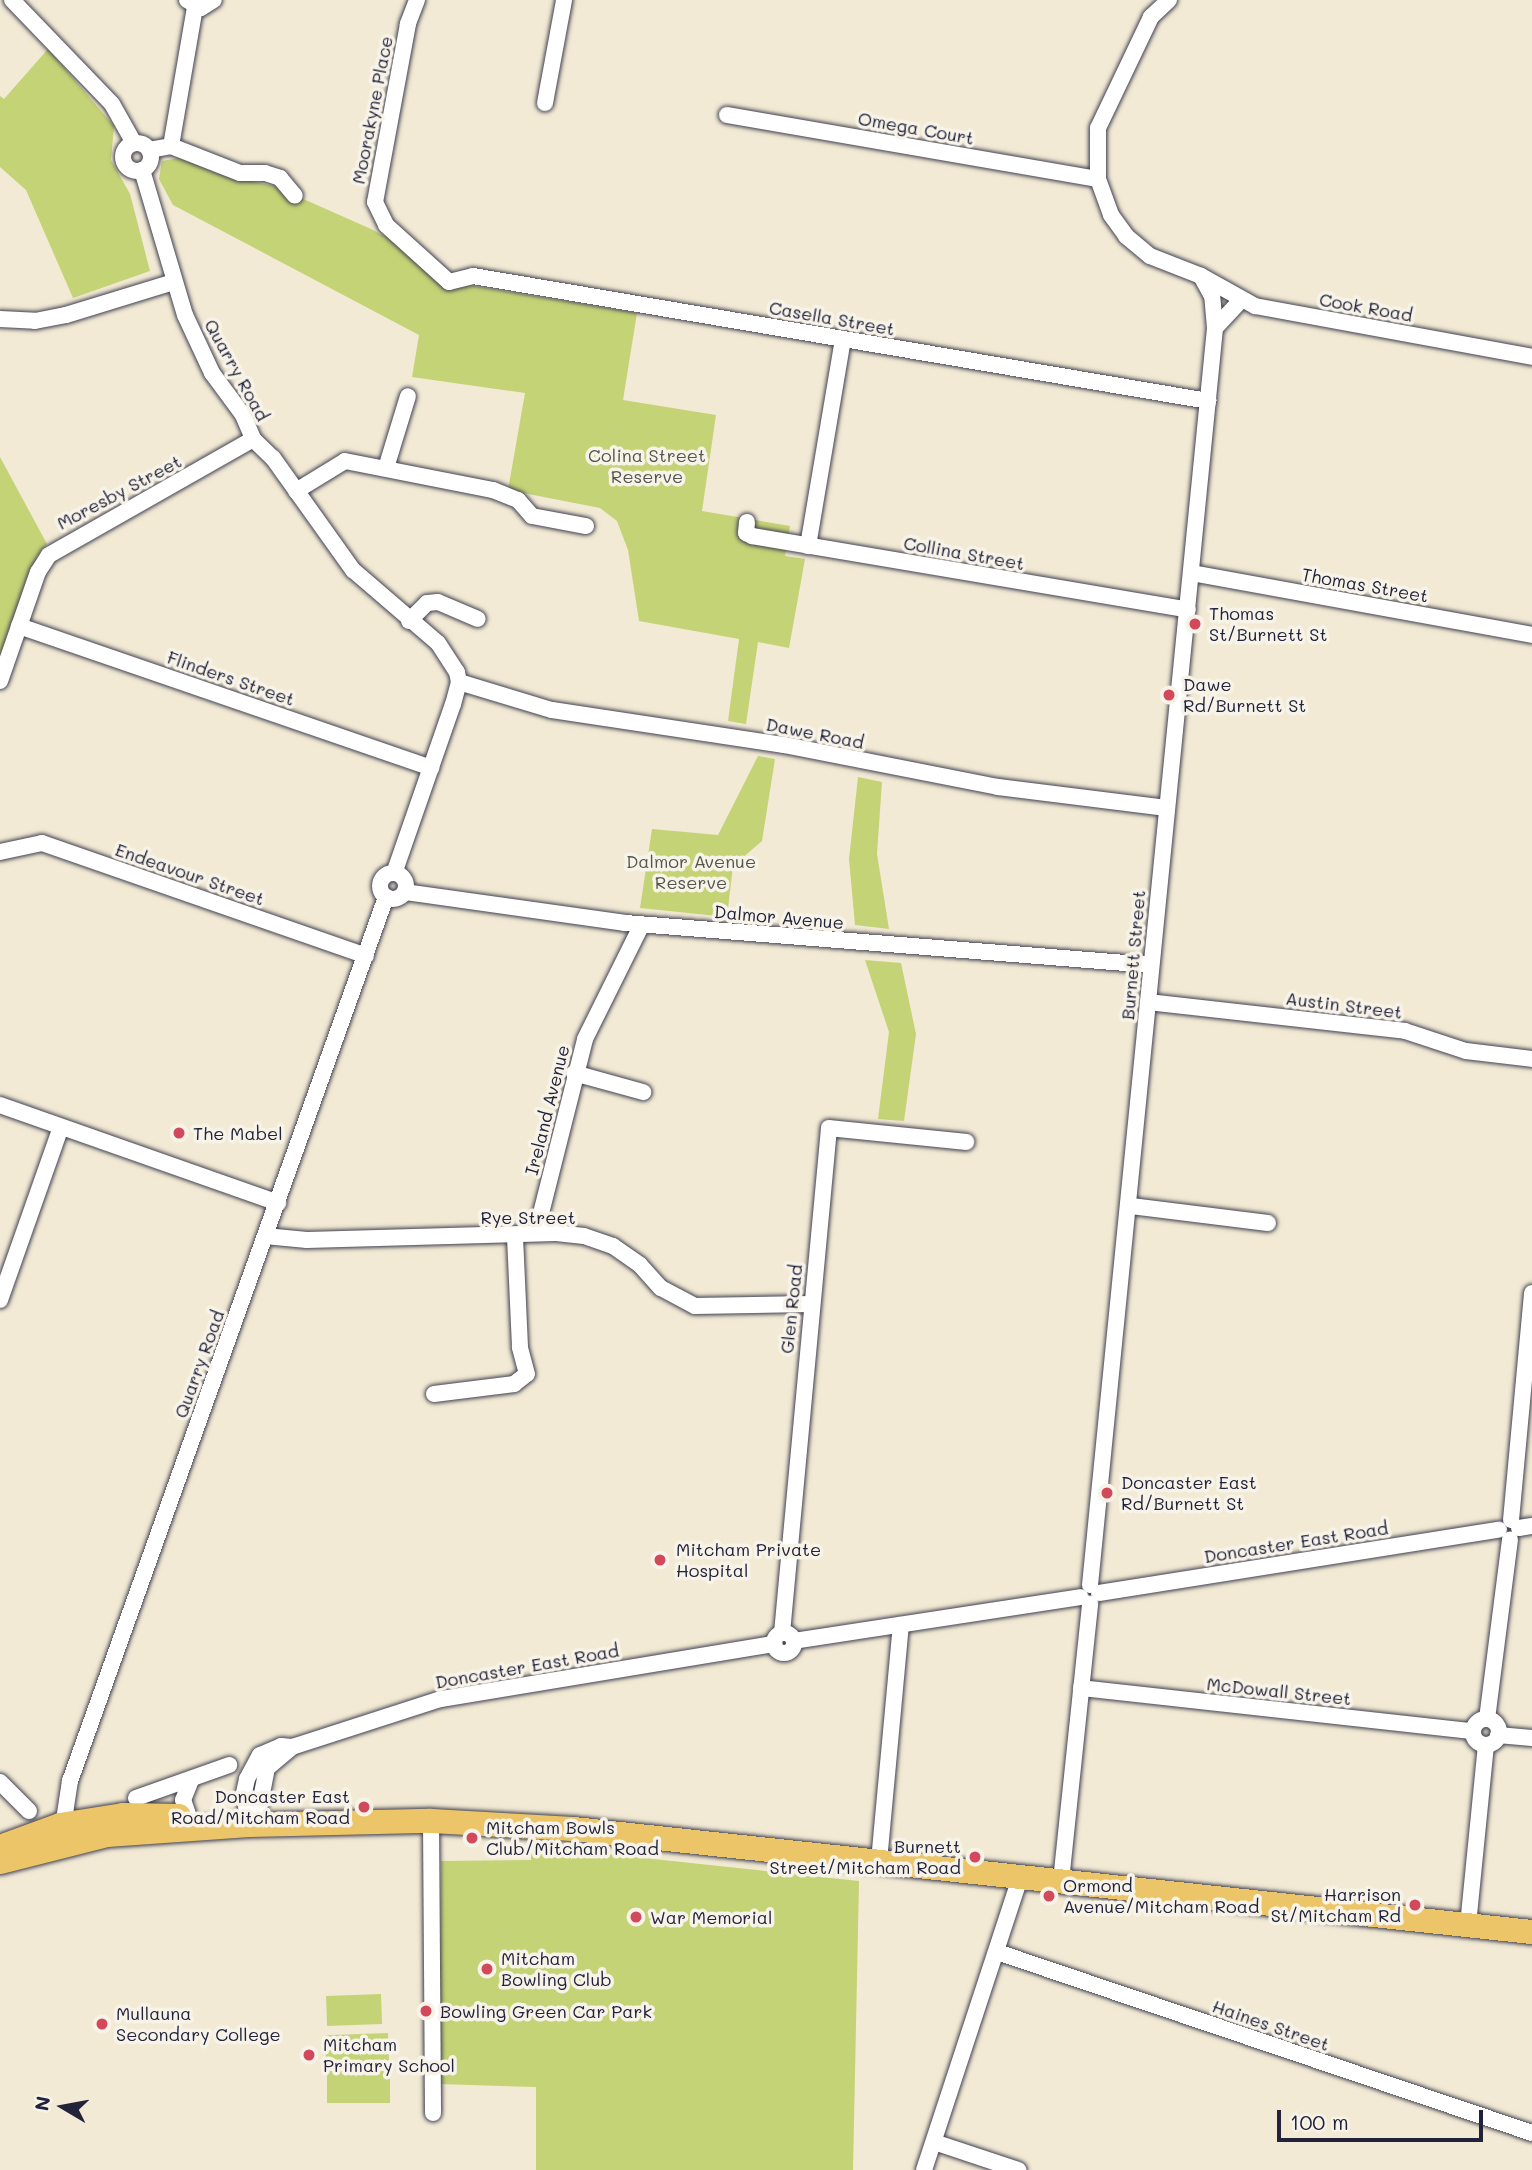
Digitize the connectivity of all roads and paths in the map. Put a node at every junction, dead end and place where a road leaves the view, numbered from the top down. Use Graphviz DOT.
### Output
graph roads {
  1 [pos="12,0"];
  2 [pos="214,0"];
  3 [pos="417,0"];
  4 [pos="564,0"];
  5 [pos="1169,0"];
  6 [pos="191,3"];
  7 [pos="545,103"];
  8 [pos="727,115"];
  9 [pos="134,143"];
  10 [pos="171,146"];
  11 [pos="149,150"];
  12 [pos="142,170"];
  13 [pos="1098,179"];
  14 [pos="295,196"];
  15 [pos="1201,276"];
  16 [pos="174,282"];
  17 [pos="449,282"];
  18 [pos="1241,300"];
  19 [pos="0,319"];
  20 [pos="1215,328"];
  21 [pos="843,340"];
  22 [pos="1532,357"];
  23 [pos="408,396"];
  24 [pos="1208,401"];
  25 [pos="253,439"];
  26 [pos="386,468"];
  27 [pos="296,492"];
  28 [pos="747,522"];
  29 [pos="586,526"];
  30 [pos="808,546"];
  31 [pos="1192,573"];
  32 [pos="1188,610"];
  33 [pos="478,619"];
  34 [pos="409,621"];
  35 [pos="19,626"];
  36 [pos="1532,635"];
  37 [pos="0,681"];
  38 [pos="460,682"];
  39 [pos="431,768"];
  40 [pos="1167,808"];
  41 [pos="0,852"];
  42 [pos="394,873"];
  43 [pos="405,892"];
  44 [pos="386,898"];
  45 [pos="642,924"];
  46 [pos="366,956"];
  47 [pos="1151,965"];
  48 [pos="1148,1002"];
  49 [pos="1532,1059"];
  50 [pos="574,1073"];
  51 [pos="643,1092"];
  52 [pos="0,1105"];
  53 [pos="61,1127"];
  54 [pos="966,1142"];
  55 [pos="278,1203"];
  56 [pos="1131,1206"];
  57 [pos="1268,1223"];
  58 [pos="536,1233"];
  59 [pos="265,1236"];
  60 [pos="515,1236"];
  61 [pos="1532,1293"];
  62 [pos="0,1300"];
  63 [pos="810,1304"];
  64 [pos="434,1394"];
  65 [pos="1514,1529"];
  66 [pos="1090,1595"];
  67 [pos="901,1625"];
  68 [pos="783,1639"];
  69 [pos="1081,1688"];
  70 [pos="1487,1719"];
  71 [pos="1473,1731"];
  72 [pos="1532,1738"];
  73 [pos="1492,1740"];
  74 [pos="229,1765"];
  75 [pos="191,1780"];
  76 [pos="0,1782"];
  77 [pos="136,1798"];
  78 [pos="29,1811"];
  79 [pos="190,1816"];
  80 [pos="431,1821"];
  81 [pos="249,1825"];
  82 [pos="62,1835"];
  83 [pos="0,1847"];
  84 [pos="880,1861"];
  85 [pos="0,1862"];
  86 [pos="1020,1878"];
  87 [pos="1061,1881"];
  88 [pos="1468,1925"];
  89 [pos="1532,1932"];
  90 [pos="998,1952"];
  91 [pos="433,2113"];
  92 [pos="1532,2133"];
  93 [pos="934,2142"];
  94 [pos="924,2170"];
  95 [pos="1018,2170"];
  1 -- 9 [label="street"];
  2 -- 6 [label="street"];
  3 -- 17 [label="street, Moorakyne Place"];
  4 -- 7 [label="street"];
  5 -- 13 [label="street, Cook Road"];
  6 -- 10 [label="street"];
  8 -- 13 [label="street, Omega Court"];
  9 -- 11 [label="street"];
  9 -- 12 [label="street, Quarry Road"];
  10 -- 11 [label="street"];
  10 -- 14 [label="street"];
  11 -- 12 [label="street"];
  12 -- 16 [label="street, Quarry Road"];
  13 -- 15 [label="street, Cook Road"];
  15 -- 18 [label="street, Cook Road"];
  15 -- 20 [label="street, Burnett Street"];
  16 -- 19 [label="street"];
  16 -- 25 [label="street, Quarry Road"];
  17 -- 21 [label="street, Casella Street"];
  18 -- 20 [label="street"];
  18 -- 22 [label="street, Cook Road"];
  20 -- 24 [label="street, Burnett Street"];
  21 -- 24 [label="street, Casella Street"];
  21 -- 30 [label="street"];
  23 -- 26 [label="street"];
  24 -- 31 [label="street, Burnett Street"];
  25 -- 27 [label="street, Quarry Road"];
  25 -- 35 [label="street, Moresby Street"];
  26 -- 27 [label="street"];
  26 -- 29 [label="street"];
  27 -- 34 [label="street, Quarry Road"];
  28 -- 30 [label="street, Collina Street"];
  30 -- 32 [label="street, Collina Street"];
  31 -- 32 [label="street, Burnett Street"];
  31 -- 36 [label="street, Thomas Street"];
  32 -- 40 [label="street, Burnett Street"];
  33 -- 34 [label="street"];
  34 -- 38 [label="street, Quarry Road"];
  35 -- 37 [label="street, Moresby Street"];
  35 -- 39 [label="street, Flinders Street"];
  38 -- 39 [label="street, Quarry Road"];
  38 -- 40 [label="street, Dawe Road"];
  39 -- 42 [label="street, Quarry Road"];
  40 -- 47 [label="street, Burnett Street"];
  41 -- 46 [label="street, Endeavour Street"];
  42 -- 43 [label="street"];
  42 -- 44 [label="street, Quarry Road"];
  43 -- 44 [label="street"];
  43 -- 45 [label="street, Dalmor Avenue"];
  44 -- 46 [label="street, Quarry Road"];
  45 -- 47 [label="street, Dalmor Avenue"];
  45 -- 50 [label="street, Ireland Avenue"];
  46 -- 55 [label="street, Quarry Road"];
  47 -- 48 [label="street, Burnett Street"];
  48 -- 49 [label="street, Austin Street"];
  48 -- 56 [label="street, Burnett Street"];
  50 -- 51 [label="street"];
  50 -- 58 [label="street, Ireland Avenue"];
  52 -- 53 [label="street"];
  53 -- 55 [label="street"];
  53 -- 62 [label="street"];
  54 -- 63 [label="street, Glen Road"];
  55 -- 59 [label="street, Quarry Road"];
  56 -- 57 [label="street"];
  56 -- 66 [label="street, Burnett Street"];
  58 -- 60 [label="street, Rye Street"];
  58 -- 63 [label="street, Rye Street"];
  59 -- 60 [label="street, Rye Street"];
  59 -- 82 [label="street, Quarry Road"];
  60 -- 64 [label="street"];
  61 -- 65 [label="street"];
  63 -- 68 [label="street, Glen Road"];
  65 -- 66 [label="street, Doncaster East Road"];
  65 -- 70 [label="street"];
  66 -- 67 [label="street, Doncaster East Road"];
  66 -- 69 [label="street, Burnett Street"];
  67 -- 68 [label="street, Doncaster East Road"];
  67 -- 84 [label="street"];
  68 -- 81 [label="street, Doncaster East Road"];
  69 -- 71 [label="street, McDowall Street"];
  69 -- 87 [label="street, Burnett Street"];
  70 -- 71 [label="street"];
  70 -- 73 [label="street"];
  71 -- 73 [label="street"];
  72 -- 73 [label="street"];
  73 -- 88 [label="street"];
  74 -- 75 [label="street"];
  75 -- 77 [label="street"];
  75 -- 79 [label="street"];
  76 -- 78 [label="street"];
  79 -- 81 [label="main road"];
  79 -- 82 [label="main road"];
  80 -- 81 [label="main road"];
  80 -- 84 [label="main road"];
  80 -- 91 [label="street"];
  81 -- 82 [label="main road"];
  82 -- 83 [label="main road"];
  82 -- 85 [label="main road"];
  84 -- 86 [label="main road"];
  86 -- 87 [label="main road"];
  86 -- 90 [label="street"];
  87 -- 88 [label="main road"];
  88 -- 89 [label="main road"];
  90 -- 92 [label="street, Haines Street"];
  90 -- 93 [label="street"];
  93 -- 94 [label="street"];
  93 -- 95 [label="street"];
}
